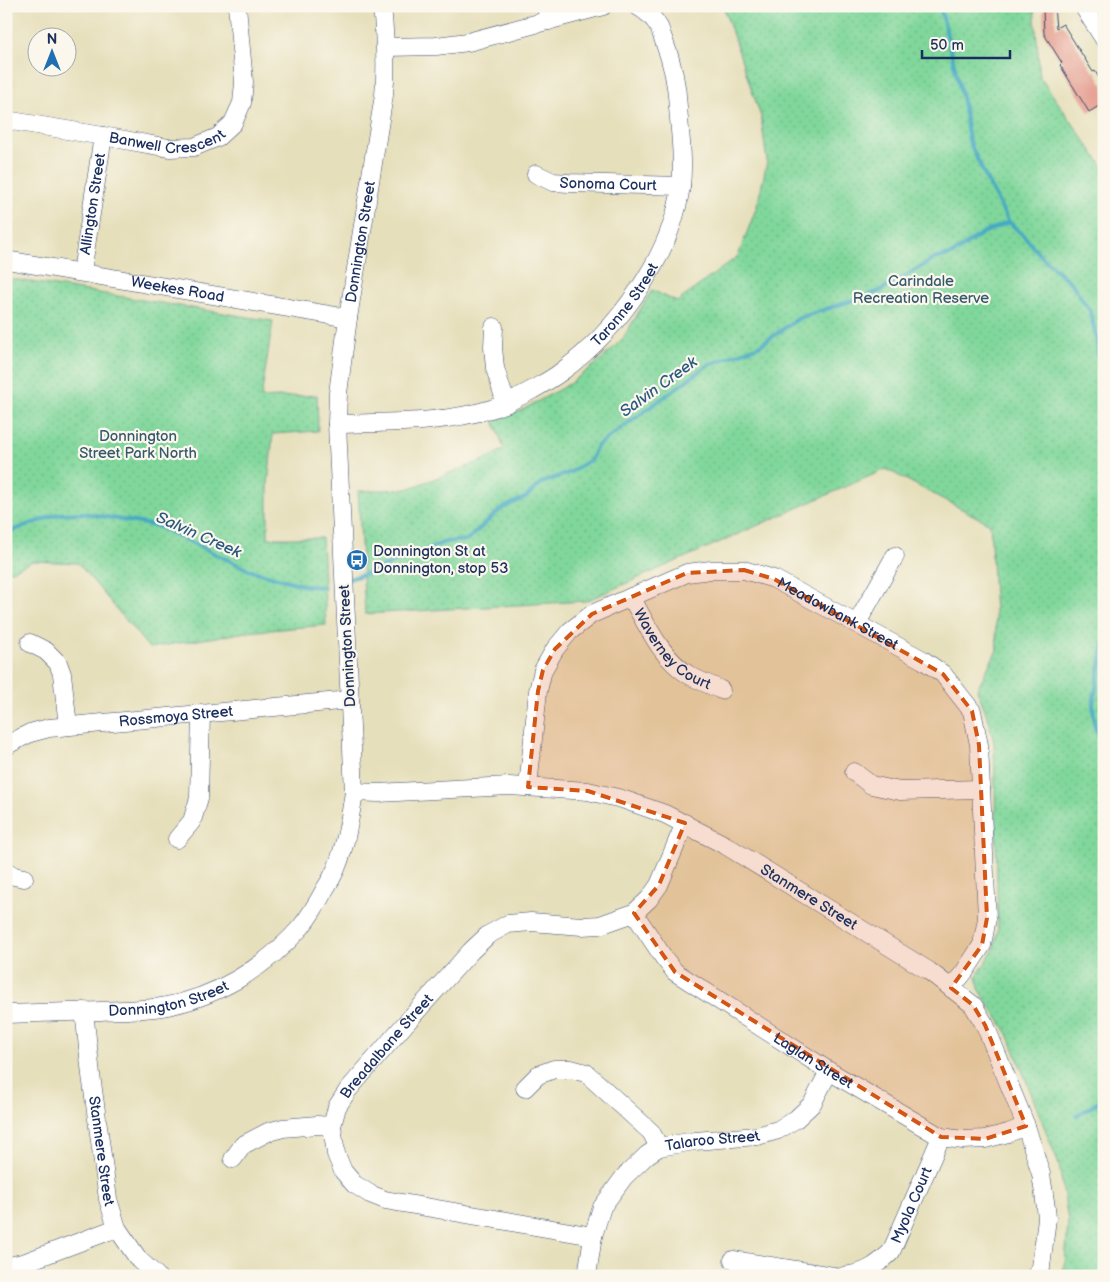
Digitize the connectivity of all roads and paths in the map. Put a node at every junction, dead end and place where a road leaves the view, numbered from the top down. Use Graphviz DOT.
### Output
graph roads {
  1 [pos="237,6"];
  2 [pos="382,6"];
  3 [pos="603,6"];
  4 [pos="637,6"];
  5 [pos="1083,6"];
  6 [pos="548,14"];
  7 [pos="1104,39"];
  8 [pos="386,46"];
  9 [pos="6,120"];
  10 [pos="103,136"];
  11 [pos="536,174"];
  12 [pos="681,186"];
  13 [pos="6,260"];
  14 [pos="82,272"];
  15 [pos="348,318"];
  16 [pos="494,327"];
  17 [pos="506,404"];
  18 [pos="337,424"];
  19 [pos="895,556"];
  20 [pos="631,598"];
  21 [pos="857,623"];
  22 [pos="30,643"];
  23 [pos="721,690"];
  24 [pos="350,700"];
  25 [pos="200,714"];
  26 [pos="68,726"];
  27 [pos="6,746"];
  28 [pos="854,772"];
  29 [pos="528,787"];
  30 [pos="981,789"];
  31 [pos="354,792"];
  32 [pos="685,823"];
  33 [pos="177,839"];
  34 [pos="6,871"];
  35 [pos="24,878"];
  36 [pos="634,913"];
  37 [pos="950,988"];
  38 [pos="84,1012"];
  39 [pos="6,1014"];
  40 [pos="829,1071"];
  41 [pos="525,1088"];
  42 [pos="332,1126"];
  43 [pos="1026,1126"];
  44 [pos="941,1137"];
  45 [pos="659,1147"];
  46 [pos="233,1159"];
  47 [pos="117,1228"];
  48 [pos="594,1236"];
  49 [pos="733,1260"];
  50 [pos="6,1266"];
  51 [pos="157,1276"];
  52 [pos="587,1276"];
  53 [pos="833,1276"];
  54 [pos="844,1276"];
  55 [pos="1037,1276"];
  1 -- 10 [label="street, Banwell Crescent"];
  2 -- 8 [label="street, Donnington Street"];
  3 -- 6 [label="street"];
  4 -- 12 [label="street, Taronne Street"];
  5 -- 7 [label="street"];
  6 -- 8 [label="street"];
  8 -- 15 [label="street, Donnington Street"];
  9 -- 10 [label="street, Banwell Crescent"];
  10 -- 14 [label="street, Allington Street"];
  11 -- 12 [label="street, Sonoma Court"];
  12 -- 17 [label="street, Taronne Street"];
  13 -- 14 [label="street, Weekes Road"];
  14 -- 15 [label="street, Weekes Road"];
  15 -- 18 [label="street, Donnington Street"];
  16 -- 17 [label="street"];
  17 -- 18 [label="street, Taronne Street"];
  18 -- 24 [label="street, Donnington Street"];
  19 -- 21 [label="street"];
  20 -- 21 [label="street, Meadowbank Street"];
  20 -- 23 [label="street, Waverney Court"];
  20 -- 29 [label="street, Meadowbank Street"];
  21 -- 30 [label="street, Meadowbank Street"];
  22 -- 26 [label="street"];
  24 -- 25 [label="street, Rossmoya Street"];
  24 -- 31 [label="street, Donnington Street"];
  25 -- 26 [label="street, Rossmoya Street"];
  25 -- 33 [label="street"];
  26 -- 27 [label="street, Rossmoya Street"];
  28 -- 30 [label="street"];
  29 -- 31 [label="street, Stanmere Street"];
  29 -- 32 [label="street, Stanmere Street"];
  30 -- 37 [label="street, Meadowbank Street"];
  31 -- 38 [label="street, Donnington Street"];
  32 -- 36 [label="street, Breadalbane Street"];
  32 -- 37 [label="street, Stanmere Street"];
  34 -- 35 [label="street"];
  36 -- 40 [label="street, Laglan Street"];
  36 -- 42 [label="street, Breadalbane Street"];
  37 -- 43 [label="street, Stanmere Street"];
  38 -- 39 [label="street, Donnington Street"];
  38 -- 47 [label="street, Stanmere Street"];
  40 -- 44 [label="street, Laglan Street"];
  40 -- 45 [label="street, Talaroo Street"];
  41 -- 45 [label="street"];
  42 -- 46 [label="street"];
  42 -- 48 [label="street, Breadalbane Street"];
  43 -- 44 [label="street, Laglan Street"];
  43 -- 55 [label="street, Stanmere Street"];
  44 -- 54 [label="street, Myola Court"];
  45 -- 48 [label="street, Talaroo Street"];
  47 -- 50 [label="street"];
  47 -- 51 [label="street, Stanmere Street"];
  48 -- 52 [label="street, Talaroo Street"];
  49 -- 53 [label="street"];
}
